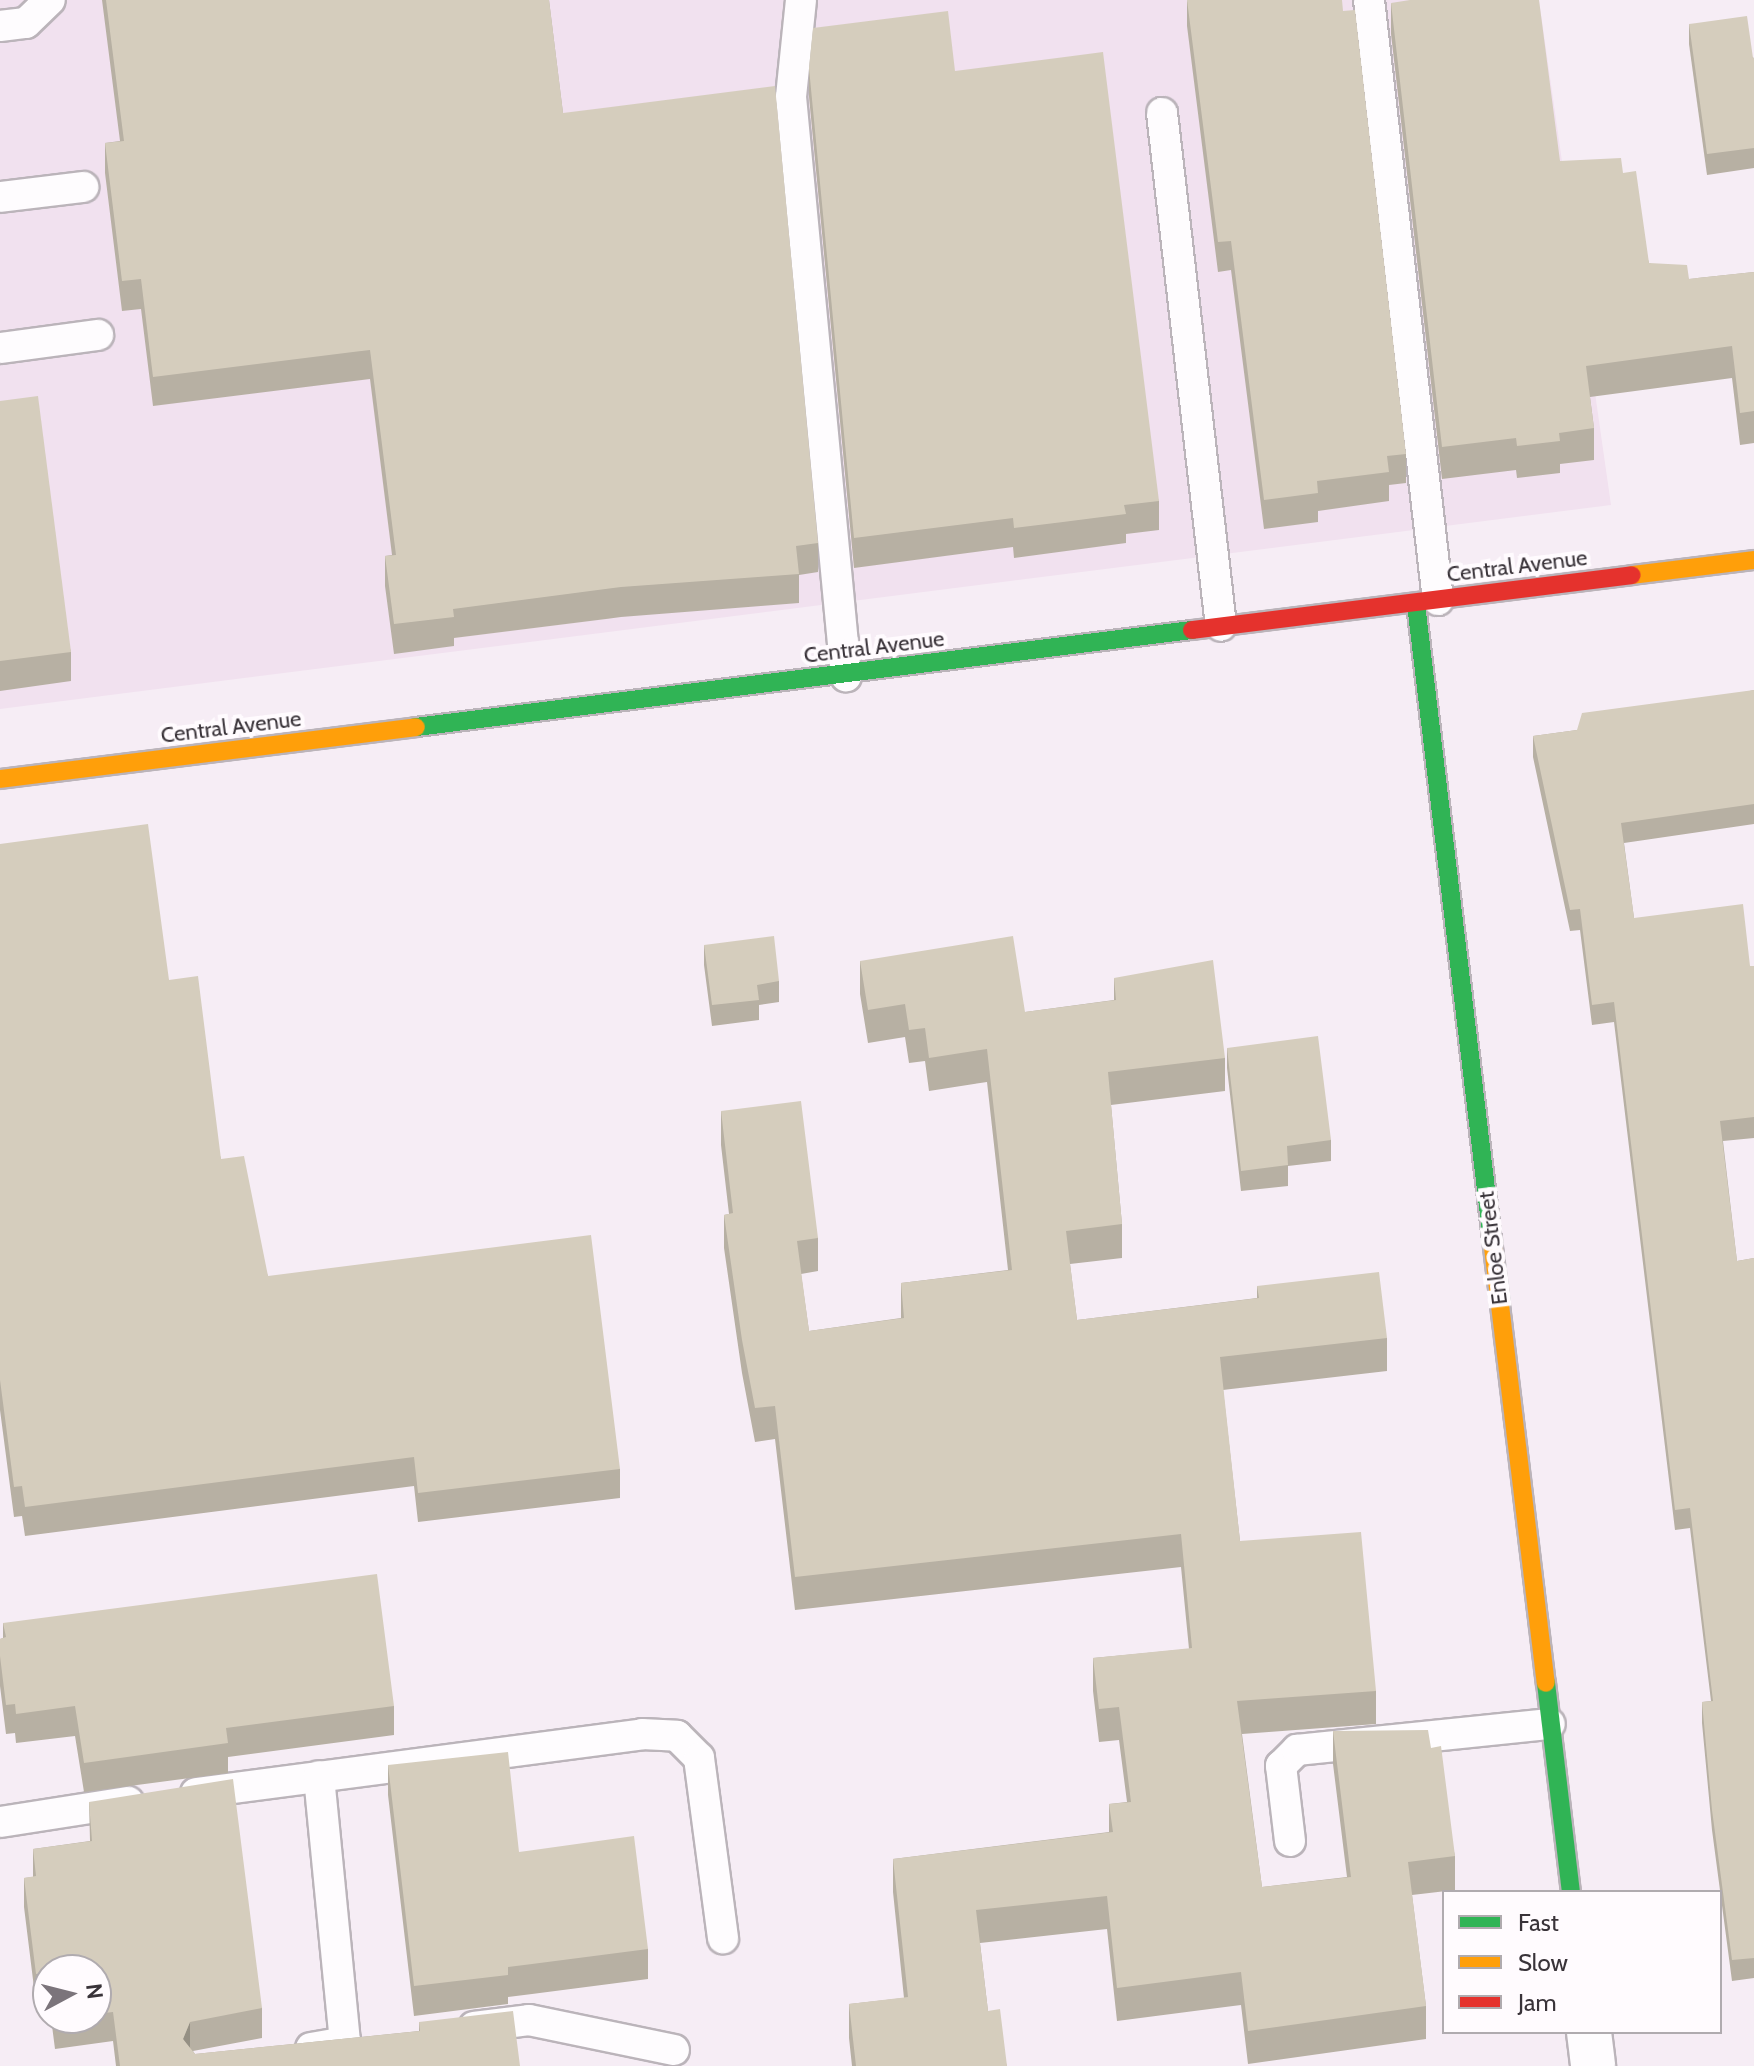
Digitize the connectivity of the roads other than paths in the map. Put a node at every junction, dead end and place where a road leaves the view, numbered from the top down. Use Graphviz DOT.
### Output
graph roads {
  1 [pos="50,0"];
  2 [pos="801,0"];
  3 [pos="1369,0"];
  4 [pos="0,26"];
  5 [pos="1162,113"];
  6 [pos="83,187"];
  7 [pos="0,197"];
  8 [pos="98,335"];
  9 [pos="0,348"];
  10 [pos="1754,560"];
  11 [pos="1427,602"];
  12 [pos="1221,626"];
  13 [pos="846,676"];
  14 [pos="0,779"];
  15 [pos="1550,1724"];
  16 [pos="319,1776"];
  17 [pos="0,1822"];
  18 [pos="1290,1841"];
  19 [pos="1571,1890"];
  20 [pos="723,1938"];
  21 [pos="437,2031"];
  22 [pos="1589,2034"];
  23 [pos="376,2039"];
  24 [pos="345,2042"];
  25 [pos="674,2050"];
  26 [pos="273,2054"];
  27 [pos="1593,2066"];
  1 -- 4 [label="lane"];
  2 -- 13 [label="lane"];
  3 -- 11 [label="lane"];
  5 -- 12 [label="lane"];
  6 -- 7 [label="lane"];
  8 -- 9 [label="lane"];
  10 -- 11 [label="street, Central Avenue"];
  11 -- 12 [label="street, Central Avenue"];
  11 -- 15 [label="street, Enloe Street"];
  12 -- 13 [label="street, Central Avenue"];
  13 -- 14 [label="street, Central Avenue"];
  15 -- 18 [label="lane"];
  15 -- 19 [label="street, Enloe Street"];
  16 -- 17 [label="lane"];
  16 -- 20 [label="lane"];
  16 -- 24 [label="lane"];
  21 -- 25 [label="lane"];
  22 -- 27 [label="street"];
  23 -- 24 [label="lane"];
  24 -- 26 [label="lane"];
}
